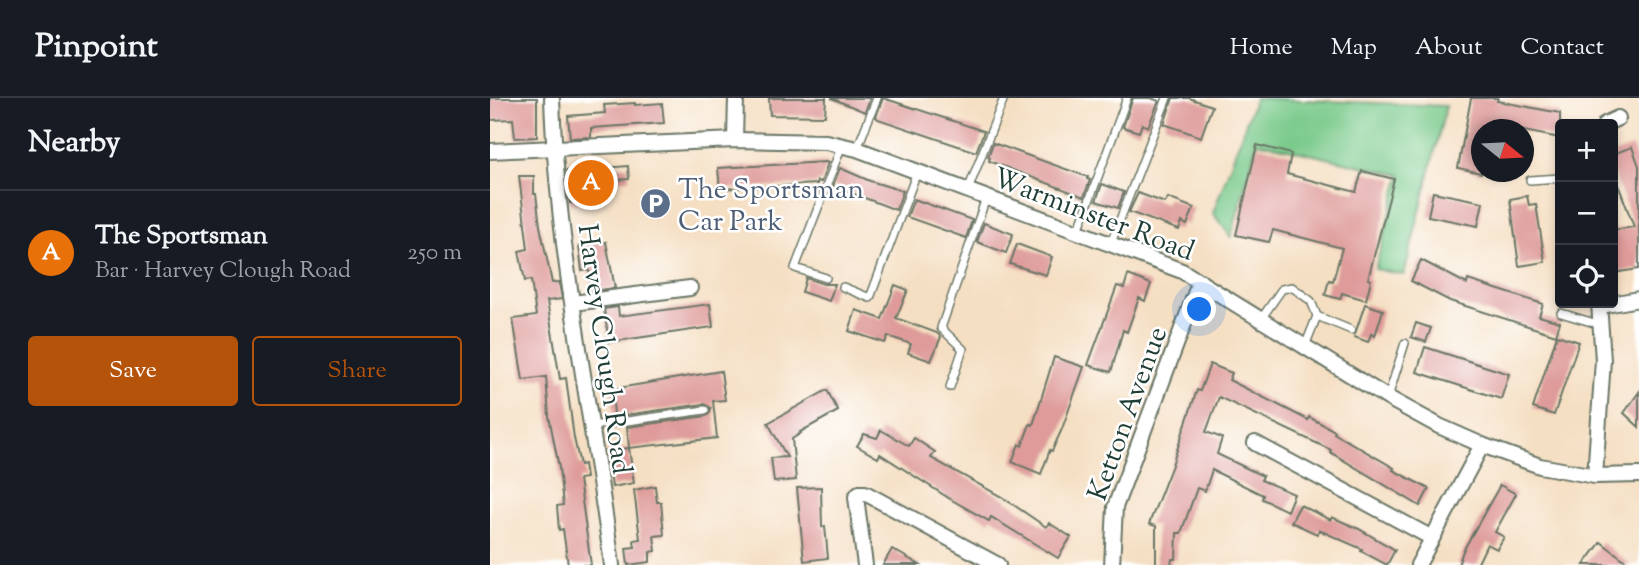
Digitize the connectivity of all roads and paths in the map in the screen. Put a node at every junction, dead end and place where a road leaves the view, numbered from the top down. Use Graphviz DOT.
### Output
graph roads {
  1 [pos="552,98"];
  2 [pos="736,98"];
  3 [pos="877,98"];
  4 [pos="1003,98"];
  5 [pos="1127,98"];
  6 [pos="1167,98"];
  7 [pos="735,140"];
  8 [pos="849,147"];
  9 [pos="554,149"];
  10 [pos="490,151"];
  11 [pos="917,171"];
  12 [pos="1555,178"];
  13 [pos="1534,180"];
  14 [pos="968,190"];
  15 [pos="987,197"];
  16 [pos="1078,231"];
  17 [pos="1111,243"];
  18 [pos="826,278"];
  19 [pos="1200,281"];
  20 [pos="843,286"];
  21 [pos="690,288"];
  22 [pos="1639,299"];
  23 [pos="1618,302"];
  24 [pos="573,303"];
  25 [pos="1600,308"];
  26 [pos="1561,313"];
  27 [pos="1317,316"];
  28 [pos="1260,319"];
  29 [pos="1601,325"];
  30 [pos="1352,330"];
  31 [pos="1405,343"];
  32 [pos="1305,346"];
  33 [pos="950,387"];
  34 [pos="1388,398"];
  35 [pos="705,410"];
  36 [pos="592,426"];
  37 [pos="1255,443"];
  38 [pos="1482,445"];
  39 [pos="1639,475"];
  40 [pos="1595,476"];
  41 [pos="1432,538"];
  42 [pos="612,565"];
  43 [pos="865,565"];
  44 [pos="998,565"];
  45 [pos="1112,565"];
  46 [pos="1418,565"];
  1 -- 9 [label="street, Harvey Clough Road"];
  2 -- 7 [label="street"];
  3 -- 8 [label="lane"];
  4 -- 14 [label="lane"];
  5 -- 16 [label="lane"];
  6 -- 17 [label="lane"];
  7 -- 8 [label="street, Warminster Road"];
  7 -- 9 [label="street, Warminster Road"];
  8 -- 11 [label="street, Warminster Road"];
  8 -- 18 [label="lane"];
  9 -- 10 [label="street, Warminster Road"];
  9 -- 24 [label="street, Harvey Clough Road"];
  11 -- 14 [label="street, Warminster Road"];
  11 -- 20 [label="lane"];
  12 -- 13 [label="lane"];
  14 -- 15 [label="street, Warminster Road"];
  15 -- 16 [label="street, Warminster Road"];
  15 -- 33 [label="lane"];
  16 -- 17 [label="street, Warminster Road"];
  17 -- 19 [label="street, Warminster Road"];
  19 -- 28 [label="street, Warminster Road"];
  19 -- 45 [label="street, Ketton Avenue"];
  21 -- 24 [label="street"];
  22 -- 23 [label="street"];
  24 -- 36 [label="street, Harvey Clough Road"];
  25 -- 29 [label="street"];
  26 -- 29 [label="lane"];
  27 -- 28 [label="lane"];
  27 -- 30 [label="lane"];
  27 -- 32 [label="lane"];
  28 -- 32 [label="street, Warminster Road"];
  29 -- 40 [label="street"];
  31 -- 34 [label="lane"];
  32 -- 34 [label="street, Warminster Road"];
  34 -- 38 [label="street, Warminster Road"];
  35 -- 36 [label="lane"];
  36 -- 42 [label="street, Harvey Clough Road"];
  37 -- 41 [label="street"];
  38 -- 40 [label="street, Warminster Road"];
  38 -- 41 [label="street"];
  39 -- 40 [label="street, Warminster Road"];
  41 -- 46 [label="street"];
  43 -- 44 [label="street"];
}
